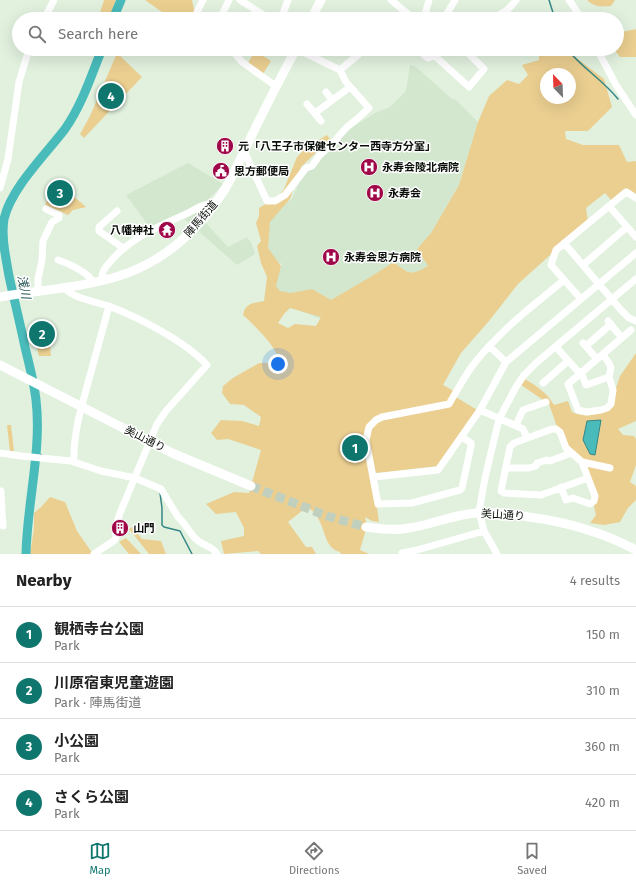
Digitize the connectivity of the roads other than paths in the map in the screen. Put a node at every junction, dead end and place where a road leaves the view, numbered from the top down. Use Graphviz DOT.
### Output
graph roads {
  1 [pos="54,0"];
  2 [pos="203,0"];
  3 [pos="228,0"];
  4 [pos="240,0"];
  5 [pos="288,0"];
  6 [pos="321,0"];
  7 [pos="391,0"];
  8 [pos="429,0"];
  9 [pos="455,0"];
  10 [pos="516,0"];
  11 [pos="569,0"];
  12 [pos="48,12"];
  13 [pos="197,12"];
  14 [pos="223,12"];
  15 [pos="259,12"];
  16 [pos="284,12"];
  17 [pos="315,12"];
  18 [pos="406,12"];
  19 [pos="426,12"];
  20 [pos="448,12"];
  21 [pos="504,12"];
  22 [pos="577,12"];
  23 [pos="27,56"];
  24 [pos="237,56"];
  25 [pos="291,56"];
  26 [pos="308,56"];
  27 [pos="357,56"];
  28 [pos="426,56"];
  29 [pos="435,56"];
  30 [pos="471,56"];
  31 [pos="602,56"];
  32 [pos="340,70"];
  33 [pos="277,87"];
  34 [pos="350,87"];
  35 [pos="326,92"];
  36 [pos="332,100"];
  37 [pos="307,104"];
  38 [pos="315,113"];
  39 [pos="636,115"];
  40 [pos="321,121"];
  41 [pos="244,151"];
  42 [pos="0,188"];
  43 [pos="636,198"];
  44 [pos="214,205"];
  45 [pos="609,206"];
  46 [pos="46,209"];
  47 [pos="117,211"];
  48 [pos="627,227"];
  49 [pos="636,237"];
  50 [pos="564,243"];
  51 [pos="123,248"];
  52 [pos="636,253"];
  53 [pos="58,260"];
  54 [pos="583,264"];
  55 [pos="636,279"];
  56 [pos="564,280"];
  57 [pos="98,281"];
  58 [pos="600,284"];
  59 [pos="63,287"];
  60 [pos="38,292"];
  61 [pos="0,297"];
  62 [pos="581,299"];
  63 [pos="612,300"];
  64 [pos="109,306"];
  65 [pos="636,321"];
  66 [pos="631,330"];
  67 [pos="622,338"];
  68 [pos="489,346"];
  69 [pos="556,347"];
  70 [pos="600,357"];
  71 [pos="568,361"];
  72 [pos="506,362"];
  73 [pos="0,365"];
  74 [pos="580,374"];
  75 [pos="609,377"];
  76 [pos="543,384"];
  77 [pos="546,402"];
  78 [pos="81,407"];
  79 [pos="480,410"];
  80 [pos="500,419"];
  81 [pos="516,425"];
  82 [pos="462,437"];
  83 [pos="527,438"];
  84 [pos="150,442"];
  85 [pos="0,453"];
  86 [pos="571,453"];
  87 [pos="74,462"];
  88 [pos="582,462"];
  89 [pos="506,468"];
  90 [pos="610,468"];
  91 [pos="374,477"];
  92 [pos="588,478"];
  93 [pos="135,479"];
  94 [pos="251,486"];
  95 [pos="561,488"];
  96 [pos="0,491"];
  97 [pos="479,512"];
  98 [pos="1,513"];
  99 [pos="3,526"];
  100 [pos="366,527"];
  101 [pos="484,531"];
  102 [pos="636,550"];
  103 [pos="94,554"];
  104 [pos="218,554"];
  105 [pos="402,554"];
  106 [pos="497,554"];
  1 -- 12 [label="street"];
  2 -- 13 [label="street"];
  3 -- 14 [label="street"];
  4 -- 15 [label="street"];
  5 -- 16 [label="street"];
  6 -- 17 [label="main road"];
  7 -- 18 [label="street"];
  8 -- 19 [label="street"];
  9 -- 20 [label="street"];
  10 -- 21 [label="street"];
  11 -- 22 [label="street"];
  23 -- 42 [label="street"];
  24 -- 33 [label="street"];
  25 -- 33 [label="main road, 陣馬街道"];
  26 -- 32 [label="street"];
  27 -- 32 [label="street"];
  28 -- 29 [label="street"];
  29 -- 30 [label="street"];
  31 -- 39 [label="street"];
  32 -- 34 [label="street"];
  33 -- 41 [label="main road, 陣馬街道"];
  34 -- 36 [label="street"];
  34 -- 41 [label="street"];
  35 -- 36 [label="street"];
  36 -- 38 [label="street"];
  37 -- 38 [label="street"];
  38 -- 40 [label="street"];
  41 -- 44 [label="main road, 陣馬街道"];
  43 -- 45 [label="street"];
  44 -- 51 [label="street"];
  44 -- 57 [label="main road, 陣馬街道"];
  45 -- 48 [label="street"];
  45 -- 50 [label="street"];
  46 -- 60 [label="street"];
  47 -- 51 [label="street"];
  48 -- 49 [label="street"];
  48 -- 54 [label="street"];
  50 -- 54 [label="street"];
  50 -- 56 [label="street"];
  51 -- 57 [label="street"];
  52 -- 58 [label="street"];
  53 -- 57 [label="street"];
  54 -- 58 [label="street"];
  55 -- 63 [label="street"];
  56 -- 62 [label="street"];
  56 -- 68 [label="street"];
  57 -- 59 [label="main road, 陣馬街道"];
  58 -- 62 [label="street"];
  58 -- 63 [label="street"];
  59 -- 60 [label="main road, 陣馬街道"];
  59 -- 64 [label="street"];
  60 -- 61 [label="main road, 陣馬街道"];
  62 -- 72 [label="street"];
  63 -- 65 [label="street"];
  63 -- 69 [label="street"];
  64 -- 78 [label="street"];
  64 -- 84 [label="street"];
  66 -- 67 [label="street"];
  67 -- 70 [label="street"];
  67 -- 70 [label="street"];
  68 -- 72 [label="street"];
  68 -- 91 [label="street"];
  69 -- 71 [label="street"];
  69 -- 80 [label="street"];
  70 -- 74 [label="street"];
  70 -- 75 [label="street"];
  71 -- 74 [label="street"];
  71 -- 76 [label="street"];
  72 -- 79 [label="street"];
  73 -- 78 [label="main road, 美山通り"];
  74 -- 75 [label="street"];
  74 -- 75 [label="street"];
  77 -- 81 [label="street"];
  78 -- 84 [label="main road, 美山通り"];
  78 -- 87 [label="street"];
  79 -- 80 [label="street"];
  79 -- 82 [label="street"];
  80 -- 81 [label="street"];
  80 -- 97 [label="street"];
  81 -- 83 [label="street"];
  82 -- 91 [label="street"];
  82 -- 91 [label="street"];
  83 -- 86 [label="street"];
  83 -- 89 [label="street"];
  84 -- 93 [label="street"];
  84 -- 94 [label="main road, 美山通り"];
  85 -- 87 [label="street"];
  86 -- 88 [label="street"];
  86 -- 89 [label="street"];
  87 -- 93 [label="street"];
  88 -- 90 [label="street"];
  88 -- 92 [label="street"];
  89 -- 95 [label="street"];
  92 -- 95 [label="street"];
  92 -- 95 [label="street"];
  93 -- 103 [label="street"];
  93 -- 104 [label="street"];
  96 -- 98 [label="street"];
  97 -- 100 [label="main road, 美山通り"];
  97 -- 101 [label="street"];
  97 -- 102 [label="main road, 美山通り"];
  98 -- 99 [label="street"];
  101 -- 105 [label="street"];
  101 -- 106 [label="street"];
}
